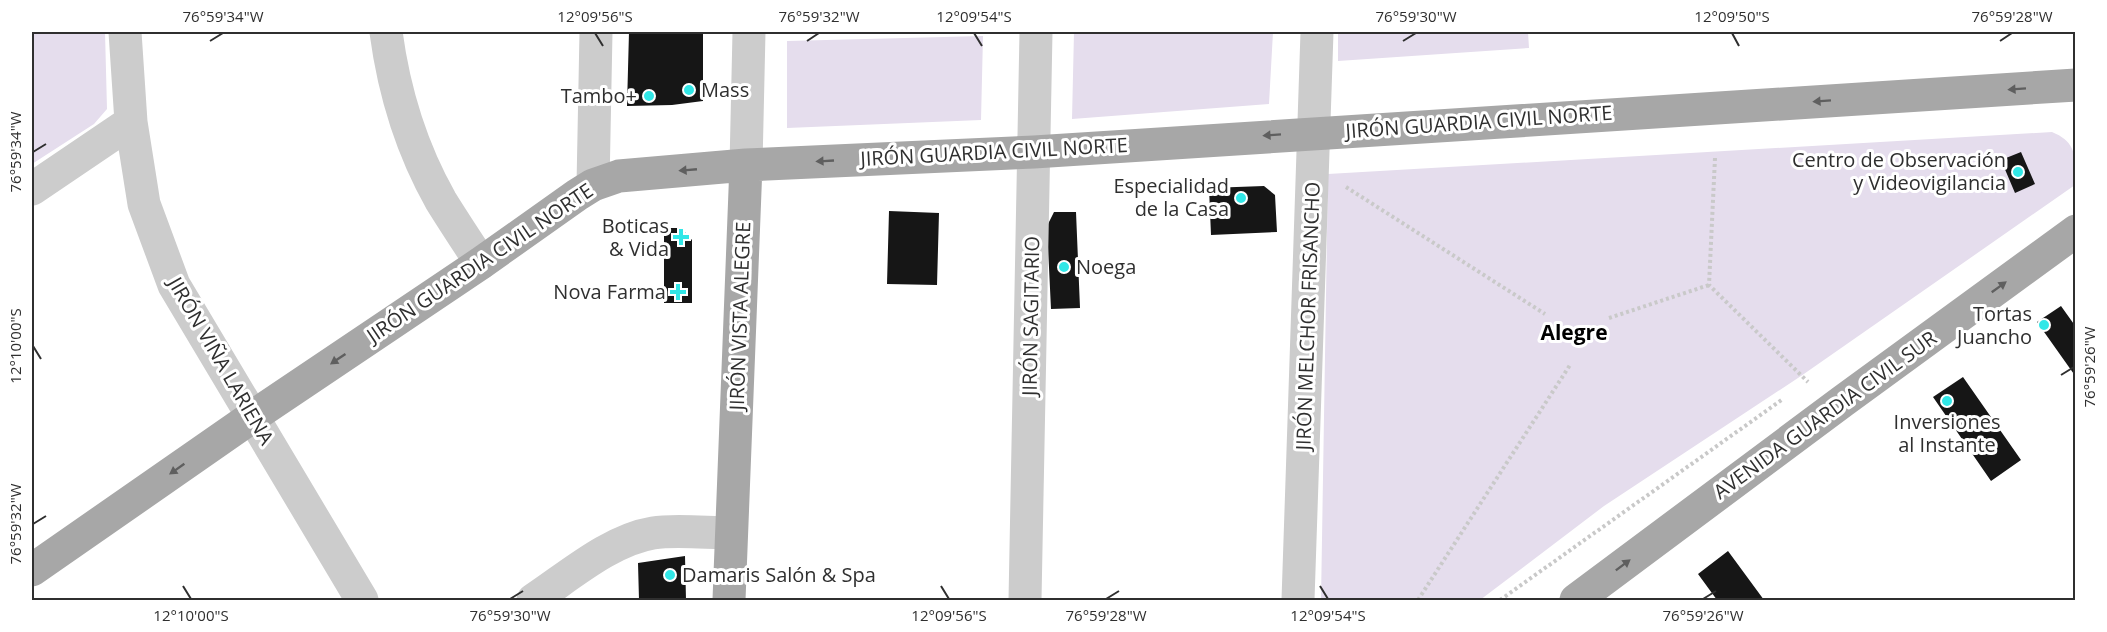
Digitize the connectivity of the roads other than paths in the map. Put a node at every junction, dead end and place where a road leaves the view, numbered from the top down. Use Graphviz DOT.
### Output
graph roads {
  1 [pos="125,32"];
  2 [pos="386,32"];
  3 [pos="596,32"];
  4 [pos="748,32"];
  5 [pos="1036,32"];
  6 [pos="1317,32"];
  7 [pos="2076,85"];
  8 [pos="131,122"];
  9 [pos="1314,132"];
  10 [pos="1034,152"];
  11 [pos="746,165"];
  12 [pos="594,185"];
  13 [pos="32,189"];
  14 [pos="2076,231"];
  15 [pos="481,263"];
  16 [pos="252,417"];
  17 [pos="731,533"];
  18 [pos="32,570"];
  19 [pos="362,600"];
  20 [pos="533,600"];
  21 [pos="729,600"];
  22 [pos="1024,600"];
  23 [pos="1298,600"];
  24 [pos="1579,600"];
  1 -- 8 [label="street, JIRÓN VIÑA LARIENA"];
  2 -- 15 [label="street"];
  3 -- 12 [label="street"];
  4 -- 11 [label="street, JIRÓN VISTA ALEGRE"];
  5 -- 10 [label="street, JIRÓN SAGITARIO"];
  6 -- 9 [label="street, JIRÓN MELCHOR FRISANCHO"];
  7 -- 9 [label="main road, JIRÓN GUARDIA CIVIL NORTE, one-way"];
  8 -- 13 [label="street"];
  8 -- 16 [label="street, JIRÓN VIÑA LARIENA"];
  9 -- 10 [label="main road, JIRÓN GUARDIA CIVIL NORTE, one-way"];
  9 -- 23 [label="street, JIRÓN MELCHOR FRISANCHO"];
  10 -- 11 [label="main road, JIRÓN GUARDIA CIVIL NORTE, one-way"];
  10 -- 22 [label="street, JIRÓN SAGITARIO"];
  11 -- 12 [label="main road, JIRÓN GUARDIA CIVIL NORTE, one-way"];
  11 -- 17 [label="main road, JIRÓN VISTA ALEGRE"];
  12 -- 15 [label="main road, JIRÓN GUARDIA CIVIL NORTE"];
  24 -- 14 [label="main road, AVENIDA GUARDIA CIVIL SUR, one-way"];
  15 -- 16 [label="main road, JIRÓN GUARDIA CIVIL NORTE, one-way"];
  16 -- 18 [label="main road, JIRÓN GUARDIA CIVIL NORTE, one-way"];
  16 -- 19 [label="street, JIRÓN VIÑA LARIENA"];
  17 -- 20 [label="street"];
  17 -- 21 [label="main road, JIRÓN VISTA ALEGRE"];
}
